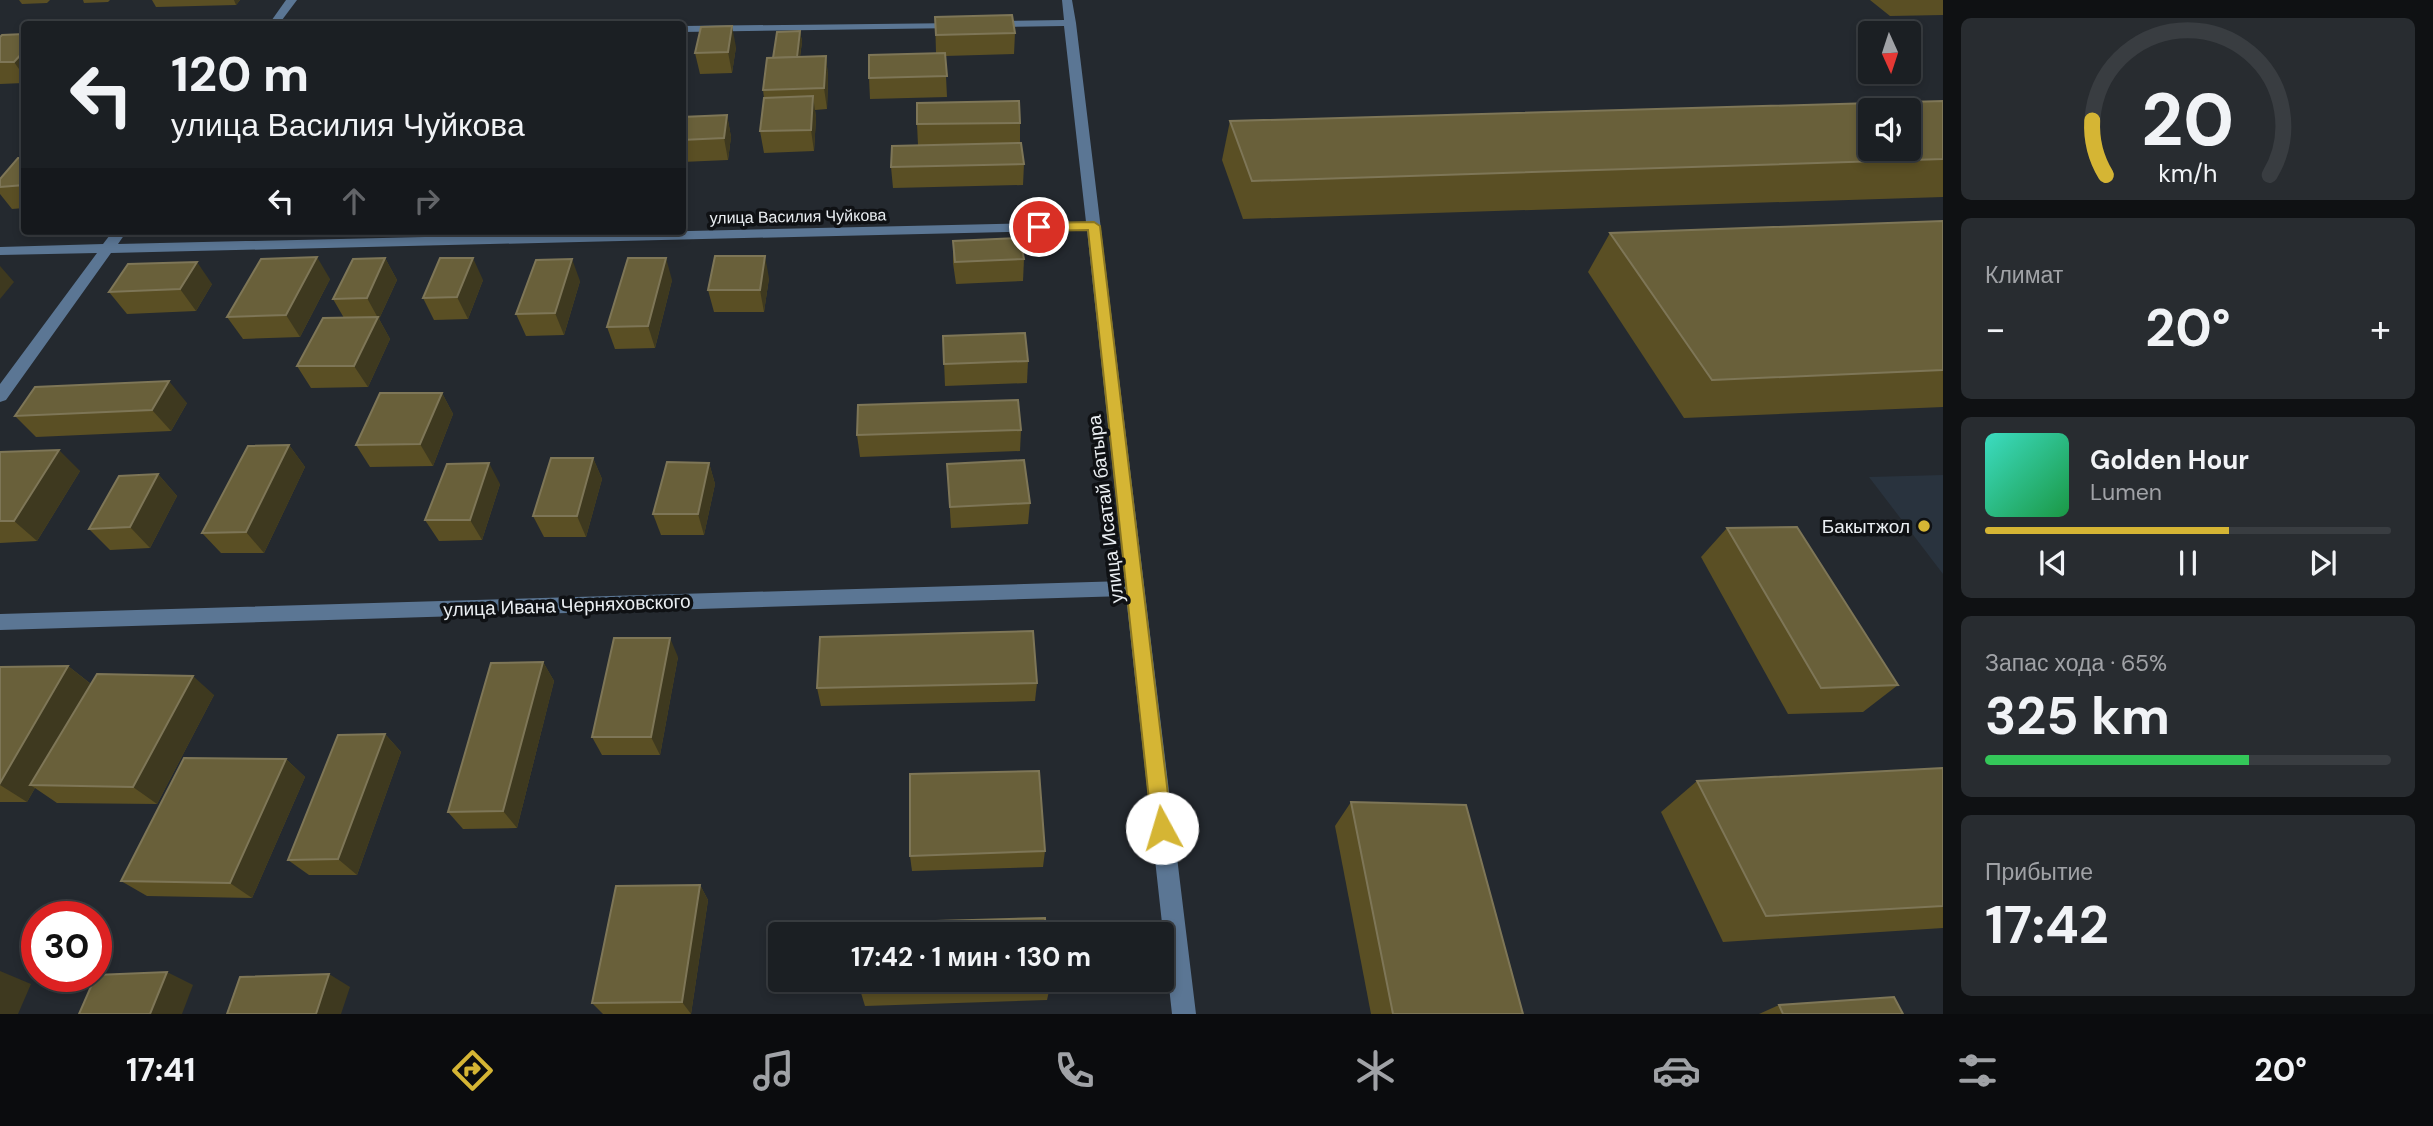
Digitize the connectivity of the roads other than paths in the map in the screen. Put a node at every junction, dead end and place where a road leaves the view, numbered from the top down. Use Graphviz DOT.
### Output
graph roads {
  1 [pos="292,0"];
  2 [pos="1067,0"];
  3 [pos="276,21"];
  4 [pos="1070,23"];
  5 [pos="987,24"];
  6 [pos="973,25"];
  7 [pos="686,29"];
  8 [pos="1094,226"];
  9 [pos="117,235"];
  10 [pos="106,250"];
  11 [pos="0,251"];
  12 [pos="0,396"];
  13 [pos="1135,588"];
  14 [pos="0,622"];
  15 [pos="1184,1014"];
  1 -- 3 [label="street"];
  2 -- 4 [label="street, улица Исатай батыра"];
  4 -- 5 [label="street"];
  4 -- 8 [label="street, улица Исатай батыра"];
  6 -- 7 [label="street"];
  8 -- 10 [label="street, улица Василия Чуйкова"];
  8 -- 13 [label="street, улица Исатай батыра"];
  9 -- 10 [label="street"];
  10 -- 11 [label="street, улица Василия Чуйкова"];
  10 -- 12 [label="street"];
  13 -- 14 [label="street, улица Ивана Черняховского"];
  13 -- 15 [label="street, улица Исатай батыра"];
}
